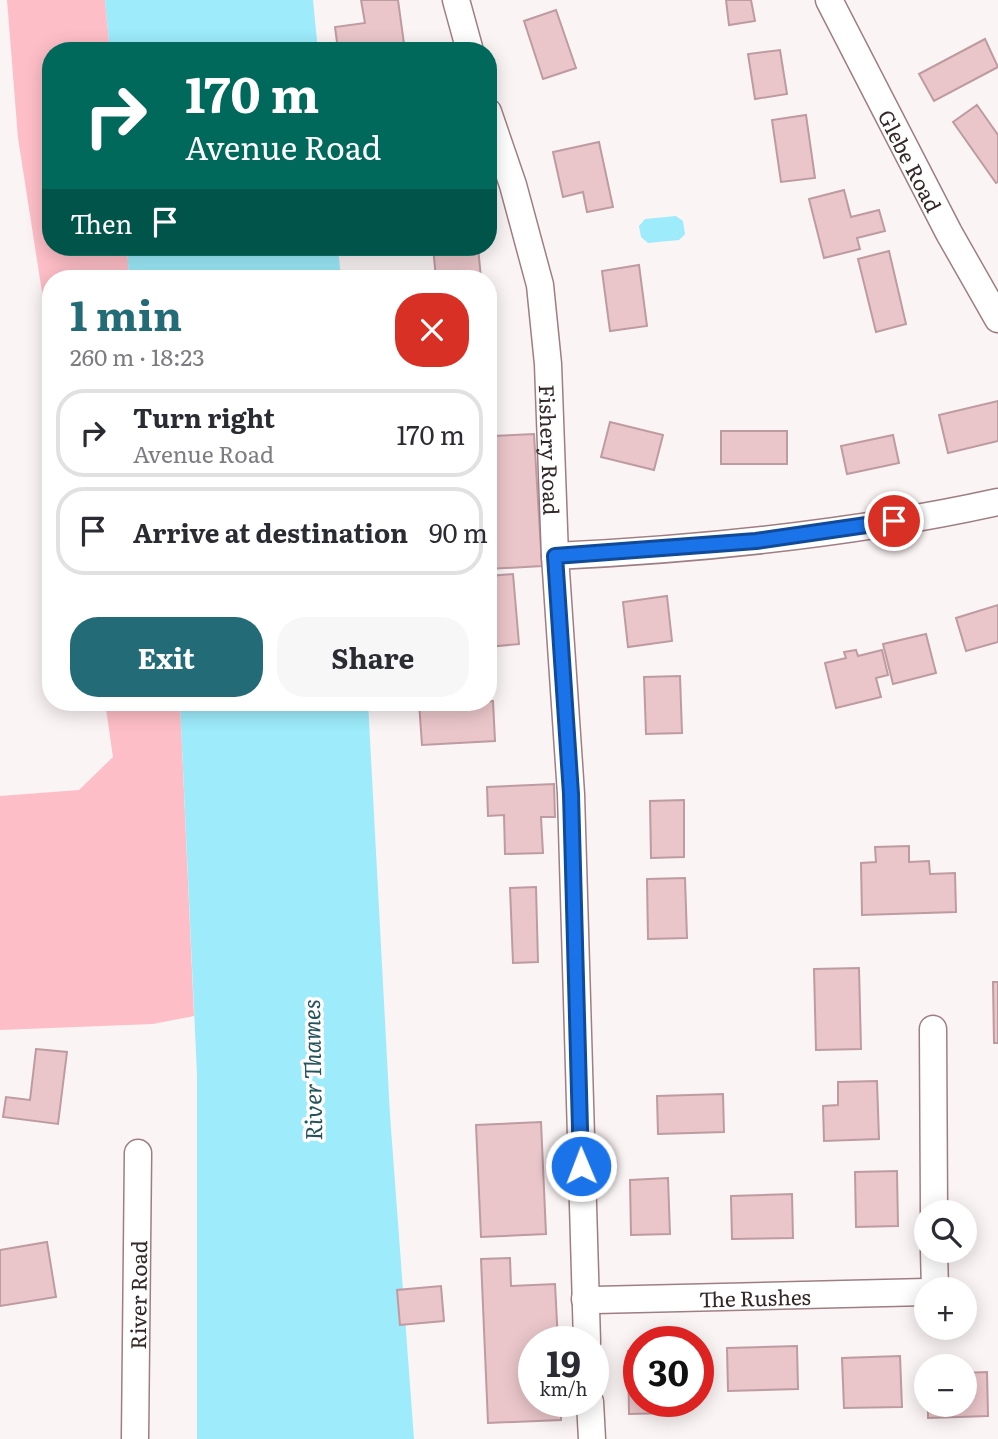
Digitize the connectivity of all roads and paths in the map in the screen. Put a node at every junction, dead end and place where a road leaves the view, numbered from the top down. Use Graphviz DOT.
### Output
graph roads {
  1 [pos="456,0"];
  2 [pos="830,0"];
  3 [pos="468,42"];
  4 [pos="497,139"];
  5 [pos="998,319"];
  6 [pos="998,502"];
  7 [pos="555,556"];
  8 [pos="933,1029"];
  9 [pos="138,1153"];
  10 [pos="934,1200"];
  11 [pos="914,1292"];
  12 [pos="584,1299"];
  13 [pos="586,1326"];
  14 [pos="591,1417"];
  15 [pos="135,1439"];
  16 [pos="592,1439"];
  1 -- 3 [label="street"];
  2 -- 5 [label="street, Glebe Road"];
  4 -- 7 [label="street, Fishery Road"];
  6 -- 7 [label="street"];
  7 -- 12 [label="street, Fishery Road"];
  8 -- 10 [label="street"];
  9 -- 15 [label="street, River Road"];
  11 -- 12 [label="street, The Rushes"];
  12 -- 13 [label="street, Fishery Road"];
  14 -- 16 [label="street"];
}
